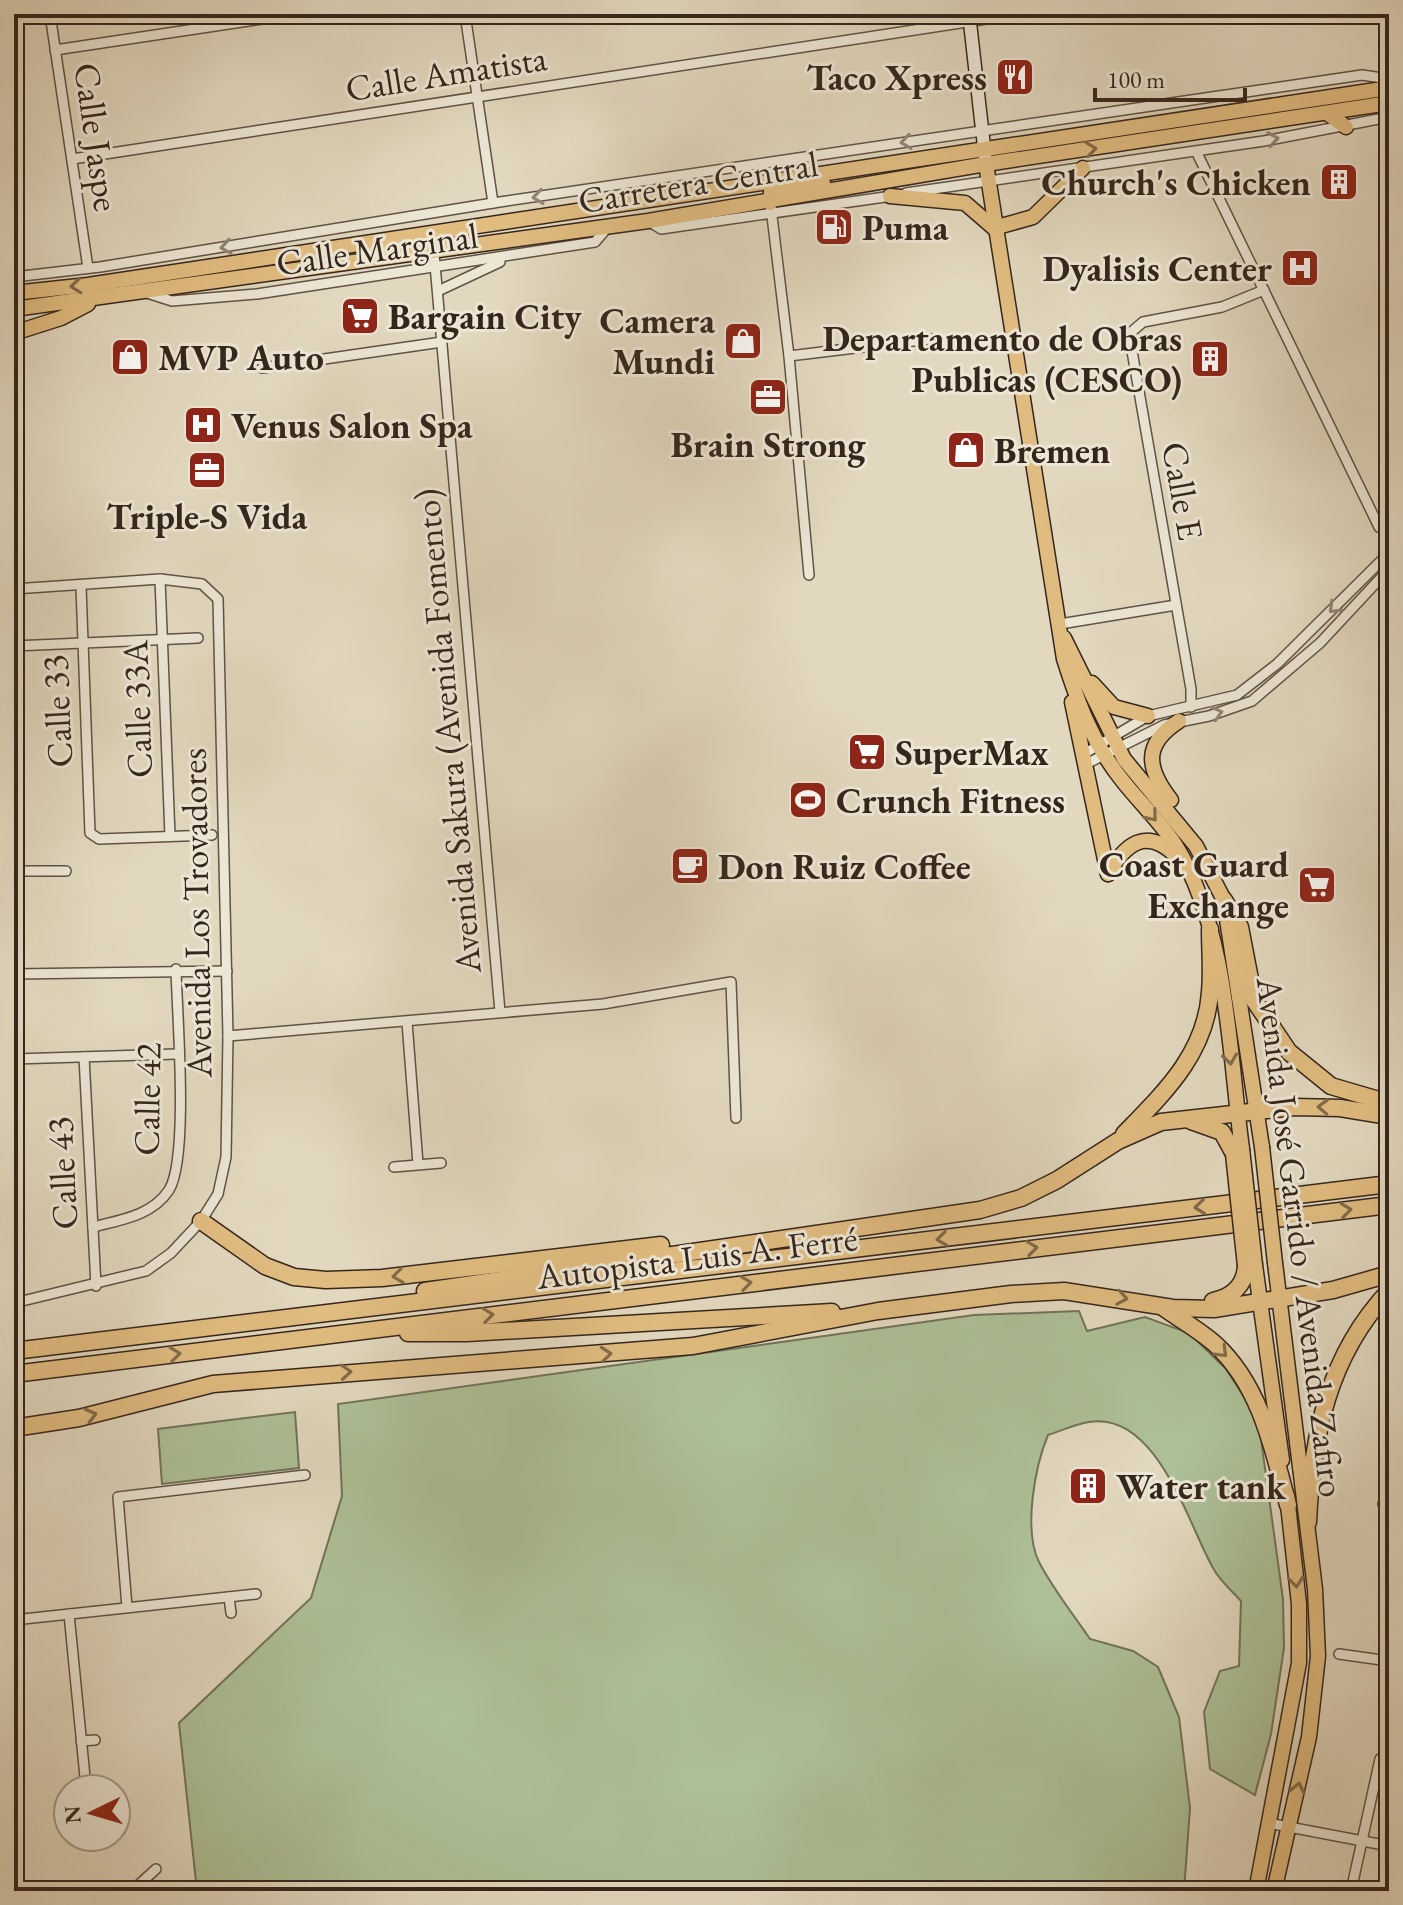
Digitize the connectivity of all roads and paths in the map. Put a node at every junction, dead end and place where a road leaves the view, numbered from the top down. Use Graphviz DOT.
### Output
graph roads {
  1 [pos="50,14"];
  2 [pos="295,14"];
  3 [pos="465,14"];
  4 [pos="1019,14"];
  5 [pos="969,18"];
  6 [pos="55,50"];
  7 [pos="1389,79"];
  8 [pos="1389,88"];
  9 [pos="477,97"];
  10 [pos="1389,103"];
  11 [pos="1127,110"];
  12 [pos="1327,113"];
  13 [pos="1389,117"];
  14 [pos="1130,126"];
  15 [pos="1346,127"];
  16 [pos="983,131"];
  17 [pos="984,147"];
  18 [pos="1196,151"];
  19 [pos="72,159"];
  20 [pos="986,164"];
  21 [pos="855,168"];
  22 [pos="1083,168"];
  23 [pos="988,181"];
  24 [pos="890,196"];
  25 [pos="493,203"];
  26 [pos="771,208"];
  27 [pos="522,219"];
  28 [pos="607,227"];
  29 [pos="994,228"];
  30 [pos="351,245"];
  31 [pos="434,253"];
  32 [pos="505,258"];
  33 [pos="100,267"];
  34 [pos="88,268"];
  35 [pos="436,269"];
  36 [pos="138,276"];
  37 [pos="14,277"];
  38 [pos="1264,290"];
  39 [pos="438,291"];
  40 [pos="14,293"];
  41 [pos="147,293"];
  42 [pos="95,301"];
  43 [pos="14,309"];
  44 [pos="14,333"];
  45 [pos="930,339"];
  46 [pos="442,342"];
  47 [pos="789,356"];
  48 [pos="262,368"];
  49 [pos="1379,527"];
  50 [pos="14,548"];
  51 [pos="1389,553"];
  52 [pos="1389,569"];
  53 [pos="809,575"];
  54 [pos="160,579"];
  55 [pos="81,587"];
  56 [pos="17,589"];
  57 [pos="1176,605"];
  58 [pos="1061,629"];
  59 [pos="198,638"];
  60 [pos="162,640"];
  61 [pos="82,643"];
  62 [pos="14,646"];
  63 [pos="1073,667"];
  64 [pos="1191,707"];
  65 [pos="1148,716"];
  66 [pos="1179,721"];
  67 [pos="1115,743"];
  68 [pos="1101,750"];
  69 [pos="1083,760"];
  70 [pos="212,835"];
  71 [pos="170,836"];
  72 [pos="1196,846"];
  73 [pos="1184,863"];
  74 [pos="14,871"];
  75 [pos="66,871"];
  76 [pos="1224,900"];
  77 [pos="1210,929"];
  78 [pos="176,969"];
  79 [pos="227,971"];
  80 [pos="14,974"];
  81 [pos="500,1012"];
  82 [pos="407,1022"];
  83 [pos="228,1036"];
  84 [pos="177,1054"];
  85 [pos="84,1057"];
  86 [pos="14,1059"];
  87 [pos="1389,1103"];
  88 [pos="1256,1112"];
  89 [pos="1237,1113"];
  90 [pos="1389,1116"];
  91 [pos="736,1118"];
  92 [pos="1184,1118"];
  93 [pos="1118,1141"];
  94 [pos="1238,1151"];
  95 [pos="441,1163"];
  96 [pos="418,1164"];
  97 [pos="394,1167"];
  98 [pos="1389,1184"];
  99 [pos="1389,1205"];
  100 [pos="201,1221"];
  101 [pos="865,1226"];
  102 [pos="93,1227"];
  103 [pos="1251,1265"];
  104 [pos="1389,1274"];
  105 [pos="96,1286"];
  106 [pos="1389,1291"];
  107 [pos="1281,1299"];
  108 [pos="1259,1302"];
  109 [pos="14,1303"];
  110 [pos="1160,1305"];
  111 [pos="342,1311"];
  112 [pos="878,1311"];
  113 [pos="383,1329"];
  114 [pos="14,1351"];
  115 [pos="14,1374"];
  116 [pos="17,1427"];
  117 [pos="305,1475"];
  118 [pos="1389,1491"];
  119 [pos="1288,1505"];
  120 [pos="1389,1518"];
  121 [pos="1308,1522"];
  122 [pos="256,1594"];
  123 [pos="229,1597"];
  124 [pos="127,1607"];
  125 [pos="231,1613"];
  126 [pos="69,1614"];
  127 [pos="14,1620"];
  128 [pos="1339,1654"];
  129 [pos="1389,1661"];
  130 [pos="95,1740"];
  131 [pos="81,1741"];
  132 [pos="1389,1759"];
  133 [pos="85,1773"];
  134 [pos="1268,1823"];
  135 [pos="1288,1828"];
  136 [pos="1360,1842"];
  137 [pos="1389,1846"];
  138 [pos="156,1869"];
  139 [pos="132,1891"];
  140 [pos="1256,1891"];
  141 [pos="1274,1891"];
  142 [pos="1351,1891"];
  1 -- 6 [label="street, Calle Jaspe"];
  2 -- 6 [label="street"];
  3 -- 9 [label="street"];
  4 -- 5 [label="street, Calle Amatista"];
  5 -- 9 [label="street, Calle Amatista"];
  5 -- 16 [label="street"];
  6 -- 19 [label="street, Calle Jaspe"];
  7 -- 11 [label="street"];
  8 -- 14 [label="main road, Carretera Central"];
  9 -- 19 [label="street, Calle Amatista"];
  9 -- 25 [label="street"];
  10 -- 12 [label="main road, Carretera Central"];
  11 -- 14 [label="street"];
  11 -- 16 [label="street"];
  12 -- 15 [label="main road"];
  20 -- 12 [label="main road, Carretera Central, one-way"];
  13 -- 15 [label="street"];
  14 -- 17 [label="main road, Carretera Central"];
  18 -- 15 [label="street, one-way"];
  16 -- 17 [label="street"];
  16 -- 25 [label="street, one-way"];
  17 -- 20 [label="street"];
  17 -- 21 [label="main road, Carretera Central"];
  18 -- 22 [label="street"];
  18 -- 38 [label="street"];
  19 -- 34 [label="street, Calle Jaspe"];
  20 -- 23 [label="main road, Avenida José Garrido / Avenida Zafiro"];
  20 -- 26 [label="main road, Carretera Central"];
  21 -- 26 [label="main road"];
  21 -- 27 [label="main road, Carretera Central"];
  22 -- 23 [label="street"];
  22 -- 29 [label="main road"];
  23 -- 24 [label="street"];
  23 -- 29 [label="main road, Avenida José Garrido / Avenida Zafiro"];
  24 -- 26 [label="street"];
  24 -- 29 [label="main road"];
  25 -- 33 [label="street, one-way"];
  26 -- 28 [label="main road, Carretera Central"];
  26 -- 47 [label="street"];
  27 -- 30 [label="main road, Carretera Central"];
  27 -- 31 [label="main road"];
  28 -- 31 [label="main road, Carretera Central"];
  28 -- 32 [label="street, Calle Marginal"];
  29 -- 58 [label="main road, Avenida José Garrido / Avenida Zafiro"];
  30 -- 31 [label="main road"];
  30 -- 36 [label="main road, Carretera Central"];
  31 -- 35 [label="street, Avenida Sakura (Avenida Fomento)"];
  31 -- 41 [label="main road, Carretera Central"];
  32 -- 35 [label="street, Calle Marginal"];
  32 -- 39 [label="street"];
  33 -- 34 [label="street"];
  33 -- 36 [label="street"];
  34 -- 37 [label="street"];
  35 -- 39 [label="street, Avenida Sakura (Avenida Fomento)"];
  35 -- 41 [label="street, Calle Marginal"];
  36 -- 40 [label="main road, Carretera Central, one-way"];
  38 -- 49 [label="street"];
  38 -- 57 [label="street, Calle E"];
  39 -- 46 [label="street, Avenida Sakura (Avenida Fomento)"];
  41 -- 42 [label="main road, Carretera Central"];
  42 -- 43 [label="main road, Carretera Central"];
  42 -- 44 [label="main road"];
  45 -- 47 [label="street"];
  46 -- 48 [label="street"];
  46 -- 81 [label="street, Avenida Sakura (Avenida Fomento)"];
  47 -- 53 [label="street"];
  50 -- 56 [label="street"];
  51 -- 64 [label="street, one-way"];
  66 -- 52 [label="street, one-way"];
  54 -- 55 [label="street, Avenida Los Trovadores"];
  54 -- 60 [label="street, Calle 33A"];
  54 -- 79 [label="street, Avenida Los Trovadores"];
  55 -- 56 [label="street, Avenida Los Trovadores"];
  55 -- 61 [label="street, Calle 33"];
  57 -- 58 [label="street"];
  57 -- 64 [label="street, Calle E"];
  58 -- 63 [label="main road, Avenida José Garrido / Avenida Zafiro"];
  59 -- 60 [label="street"];
  60 -- 61 [label="street"];
  60 -- 71 [label="street, Calle 33A"];
  61 -- 62 [label="street"];
  61 -- 71 [label="street, Calle 33"];
  63 -- 65 [label="main road"];
  63 -- 67 [label="main road, Avenida José Garrido / Avenida Zafiro"];
  63 -- 68 [label="main road, Avenida José Garrido / Avenida Zafiro"];
  63 -- 69 [label="main road"];
  64 -- 65 [label="street"];
  65 -- 67 [label="street"];
  66 -- 67 [label="street"];
  66 -- 72 [label="main road"];
  67 -- 68 [label="street"];
  67 -- 72 [label="main road, Avenida José Garrido / Avenida Zafiro"];
  68 -- 69 [label="street"];
  68 -- 73 [label="main road, Avenida José Garrido / Avenida Zafiro, one-way"];
  69 -- 73 [label="main road"];
  70 -- 71 [label="street"];
  72 -- 76 [label="main road, Avenida José Garrido / Avenida Zafiro"];
  73 -- 77 [label="main road, Avenida José Garrido / Avenida Zafiro"];
  74 -- 75 [label="street"];
  76 -- 87 [label="highway"];
  76 -- 88 [label="main road, Avenida José Garrido / Avenida Zafiro"];
  77 -- 89 [label="main road, Avenida José Garrido / Avenida Zafiro, one-way"];
  77 -- 93 [label="highway"];
  78 -- 79 [label="street"];
  78 -- 80 [label="street"];
  78 -- 84 [label="street, Calle 42"];
  79 -- 83 [label="street, Avenida Los Trovadores"];
  81 -- 82 [label="street"];
  81 -- 91 [label="street"];
  82 -- 83 [label="street"];
  82 -- 96 [label="street"];
  83 -- 100 [label="street, Avenida Los Trovadores"];
  84 -- 85 [label="street"];
  84 -- 102 [label="street, Calle 42"];
  85 -- 86 [label="street"];
  85 -- 102 [label="street, Calle 43"];
  88 -- 89 [label="highway"];
  90 -- 88 [label="highway, one-way"];
  88 -- 107 [label="main road, Avenida José Garrido / Avenida Zafiro, bridge"];
  89 -- 92 [label="highway"];
  89 -- 94 [label="main road, Avenida José Garrido / Avenida Zafiro"];
  92 -- 93 [label="highway"];
  92 -- 94 [label="highway"];
  93 -- 101 [label="highway"];
  94 -- 103 [label="highway, bridge"];
  95 -- 96 [label="street"];
  96 -- 97 [label="street"];
  98 -- 111 [label="highway, Autopista Luis A. Ferré, one-way"];
  113 -- 99 [label="highway, Autopista Luis A. Ferré, one-way"];
  101 -- 100 [label="highway, one-way"];
  100 -- 105 [label="street, Avenida Los Trovadores"];
  101 -- 111 [label="highway"];
  102 -- 105 [label="street, Calle 43"];
  103 -- 108 [label="main road, Avenida José Garrido / Avenida Zafiro"];
  103 -- 110 [label="highway"];
  104 -- 107 [label="highway"];
  105 -- 109 [label="street, Avenida Los Trovadores"];
  106 -- 121 [label="highway"];
  107 -- 108 [label="highway"];
  107 -- 121 [label="main road, Avenida José Garrido / Avenida Zafiro"];
  108 -- 110 [label="highway"];
  108 -- 119 [label="main road, Avenida José Garrido / Avenida Zafiro"];
  112 -- 110 [label="highway, one-way"];
  110 -- 119 [label="highway, one-way"];
  111 -- 114 [label="highway, Autopista Luis A. Ferré"];
  112 -- 113 [label="highway"];
  116 -- 112 [label="highway, one-way"];
  115 -- 113 [label="highway, Autopista Luis A. Ferré, one-way"];
  117 -- 124 [label="street"];
  118 -- 120 [label="street"];
  119 -- 134 [label="main road, Avenida José Garrido / Avenida Zafiro, one-way"];
  135 -- 121 [label="main road, Avenida José Garrido / Avenida Zafiro, one-way"];
  122 -- 123 [label="street"];
  123 -- 124 [label="street"];
  123 -- 125 [label="street"];
  124 -- 126 [label="street"];
  126 -- 127 [label="street"];
  126 -- 131 [label="street"];
  128 -- 129 [label="street"];
  130 -- 131 [label="street"];
  131 -- 133 [label="street"];
  132 -- 136 [label="street"];
  134 -- 135 [label="street"];
  134 -- 140 [label="main road, Avenida José Garrido / Avenida Zafiro"];
  135 -- 136 [label="street"];
  135 -- 141 [label="main road, Avenida José Garrido / Avenida Zafiro"];
  136 -- 137 [label="street"];
  136 -- 142 [label="street"];
  138 -- 139 [label="street"];
}
